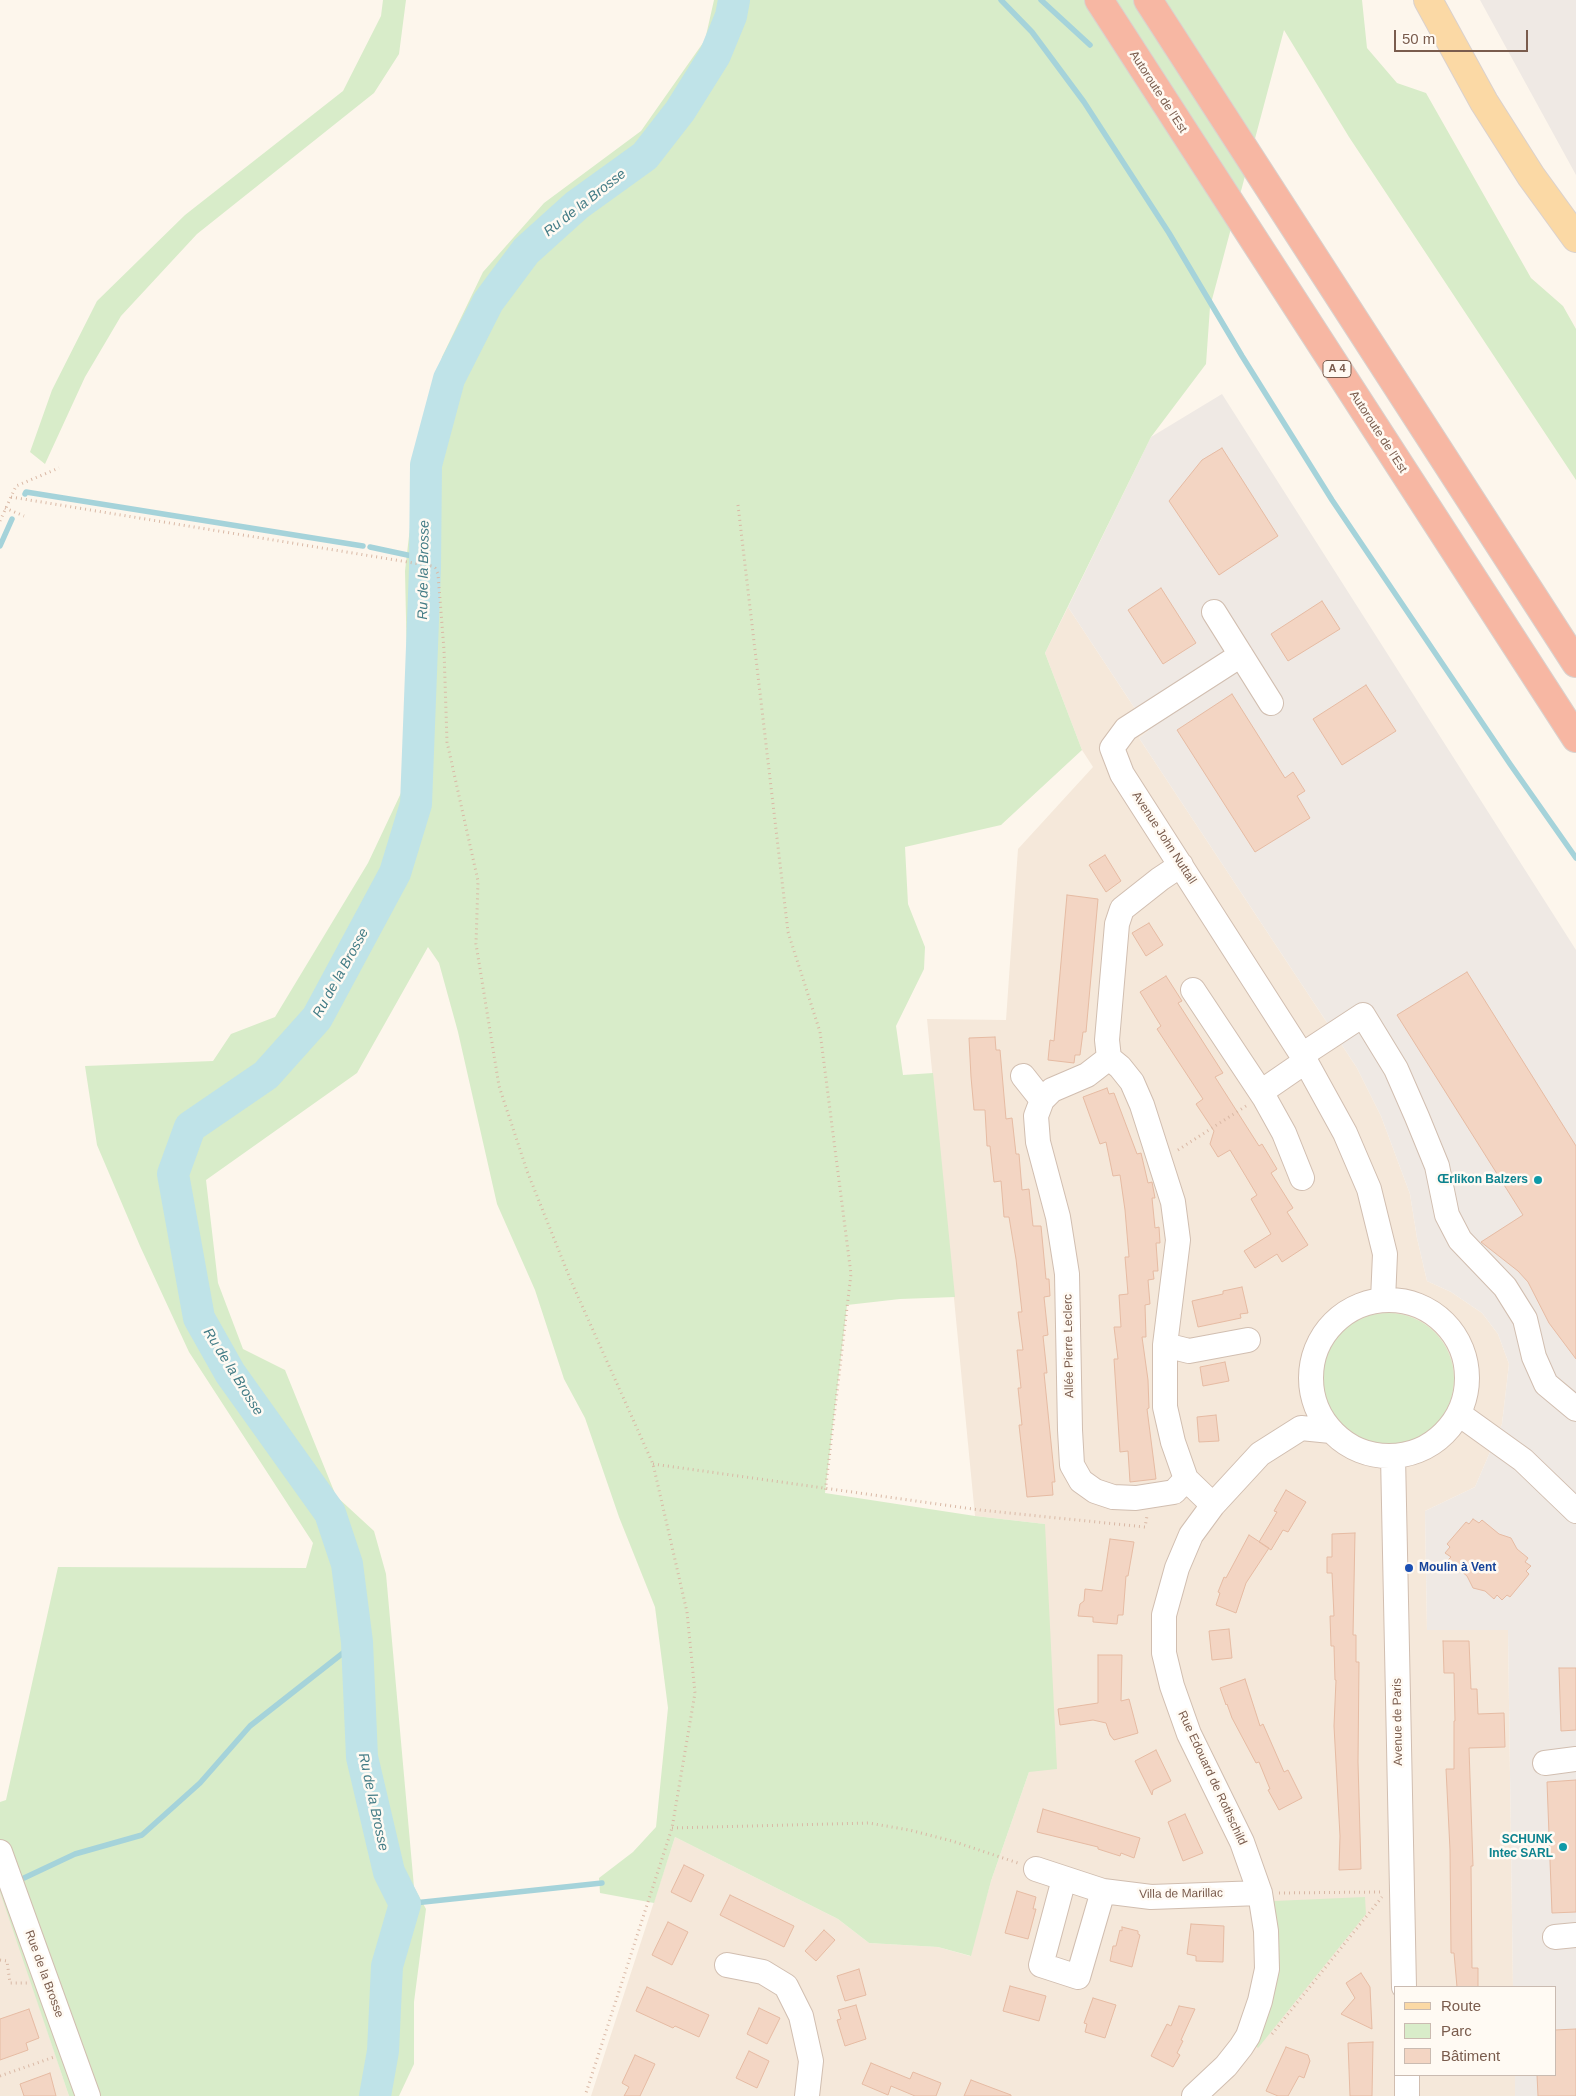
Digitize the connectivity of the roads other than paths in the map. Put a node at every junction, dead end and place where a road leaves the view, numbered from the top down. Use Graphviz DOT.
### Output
graph roads {
  1 [pos="1099,0"];
  2 [pos="1148,0"];
  3 [pos="1428,0"];
  4 [pos="1576,238"];
  5 [pos="1214,612"];
  6 [pos="1241,655"];
  7 [pos="1576,663"];
  8 [pos="1272,704"];
  9 [pos="1576,738"];
  10 [pos="1181,866"];
  11 [pos="1193,990"];
  12 [pos="1109,1058"];
  13 [pos="1304,1058"];
  14 [pos="1024,1076"];
  15 [pos="1262,1094"];
  16 [pos="1042,1100"];
  17 [pos="1302,1178"];
  18 [pos="1383,1300"];
  19 [pos="1248,1340"];
  20 [pos="1165,1345"];
  21 [pos="1576,1409"];
  22 [pos="1459,1414"];
  23 [pos="1331,1432"];
  24 [pos="1393,1456"];
  25 [pos="1186,1479"];
  26 [pos="1214,1505"];
  27 [pos="1576,1511"];
  28 [pos="1576,1759"];
  29 [pos="1545,1763"];
  30 [pos="0,1852"];
  31 [pos="1036,1869"];
  32 [pos="1064,1879"];
  33 [pos="1268,1889"];
  34 [pos="1103,1890"];
  35 [pos="727,1965"];
  36 [pos="1404,1986"];
  37 [pos="1407,2076"];
  38 [pos="88,2096"];
  39 [pos="809,2096"];
  40 [pos="1194,2096"];
  41 [pos="1407,2096"];
  1 -- 9 [label="highway, Autoroute de l’Est / A 4"];
  2 -- 7 [label="highway"];
  3 -- 4 [label="main road"];
  5 -- 6 [label="street"];
  6 -- 8 [label="street"];
  6 -- 10 [label="street, Avenue John Nuttall"];
  10 -- 12 [label="street"];
  10 -- 13 [label="street, Avenue John Nuttall"];
  11 -- 15 [label="street"];
  12 -- 16 [label="street"];
  12 -- 20 [label="street"];
  13 -- 15 [label="street"];
  13 -- 18 [label="street, Avenue John Nuttall"];
  13 -- 21 [label="street"];
  14 -- 16 [label="street"];
  15 -- 17 [label="street"];
  16 -- 25 [label="street, Allée Pierre Leclerc"];
  18 -- 22 [label="street"];
  18 -- 23 [label="street"];
  19 -- 20 [label="street"];
  20 -- 25 [label="street"];
  22 -- 24 [label="street"];
  22 -- 27 [label="street"];
  23 -- 24 [label="street"];
  23 -- 26 [label="street, Rue Edouard de Rothschild"];
  24 -- 36 [label="street, Avenue de Paris"];
  25 -- 26 [label="street"];
  26 -- 33 [label="street, Rue Edouard de Rothschild"];
  28 -- 29 [label="street"];
  30 -- 38 [label="street, Rue de la Brosse"];
  31 -- 32 [label="street, Villa de Marillac"];
  32 -- 34 [label="street, Villa de Marillac"];
  32 -- 34 [label="street"];
  33 -- 34 [label="street, Villa de Marillac"];
  33 -- 40 [label="street, Rue Edouard de Rothschild"];
  35 -- 39 [label="street"];
  37 -- 41 [label="street"];
}
